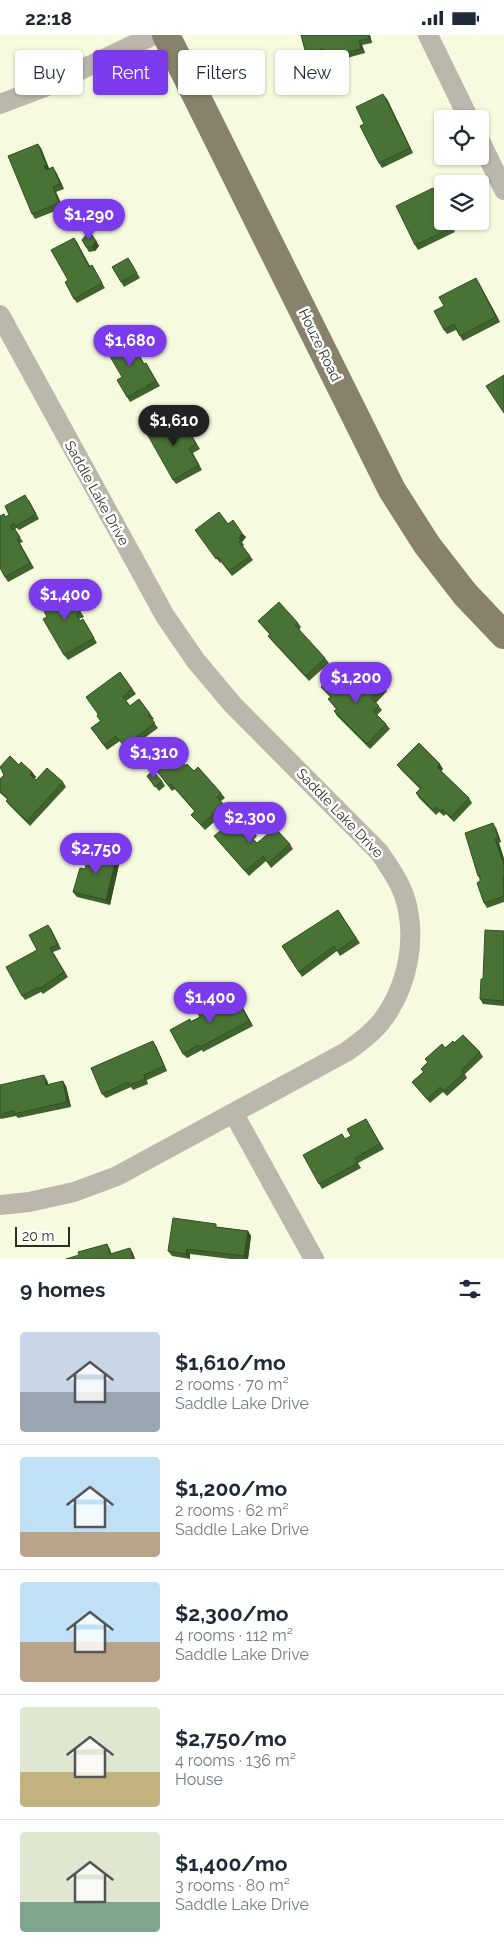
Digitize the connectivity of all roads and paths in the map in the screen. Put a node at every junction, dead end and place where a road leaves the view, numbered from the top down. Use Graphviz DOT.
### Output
graph roads {
  1 [pos="154,35"];
  2 [pos="166,35"];
  3 [pos="428,35"];
  4 [pos="0,104"];
  5 [pos="465,110"];
  6 [pos="489,159"];
  7 [pos="504,190"];
  8 [pos="0,315"];
  9 [pos="504,635"];
  10 [pos="234,1114"];
  11 [pos="0,1205"];
  12 [pos="314,1259"];
  1 -- 4 [label="street"];
  2 -- 9 [label="main road, Houze Road"];
  3 -- 5 [label="street"];
  6 -- 7 [label="street"];
  8 -- 10 [label="street, Saddle Lake Drive"];
  10 -- 11 [label="street, Saddle Lake Drive"];
  10 -- 12 [label="street"];
}
